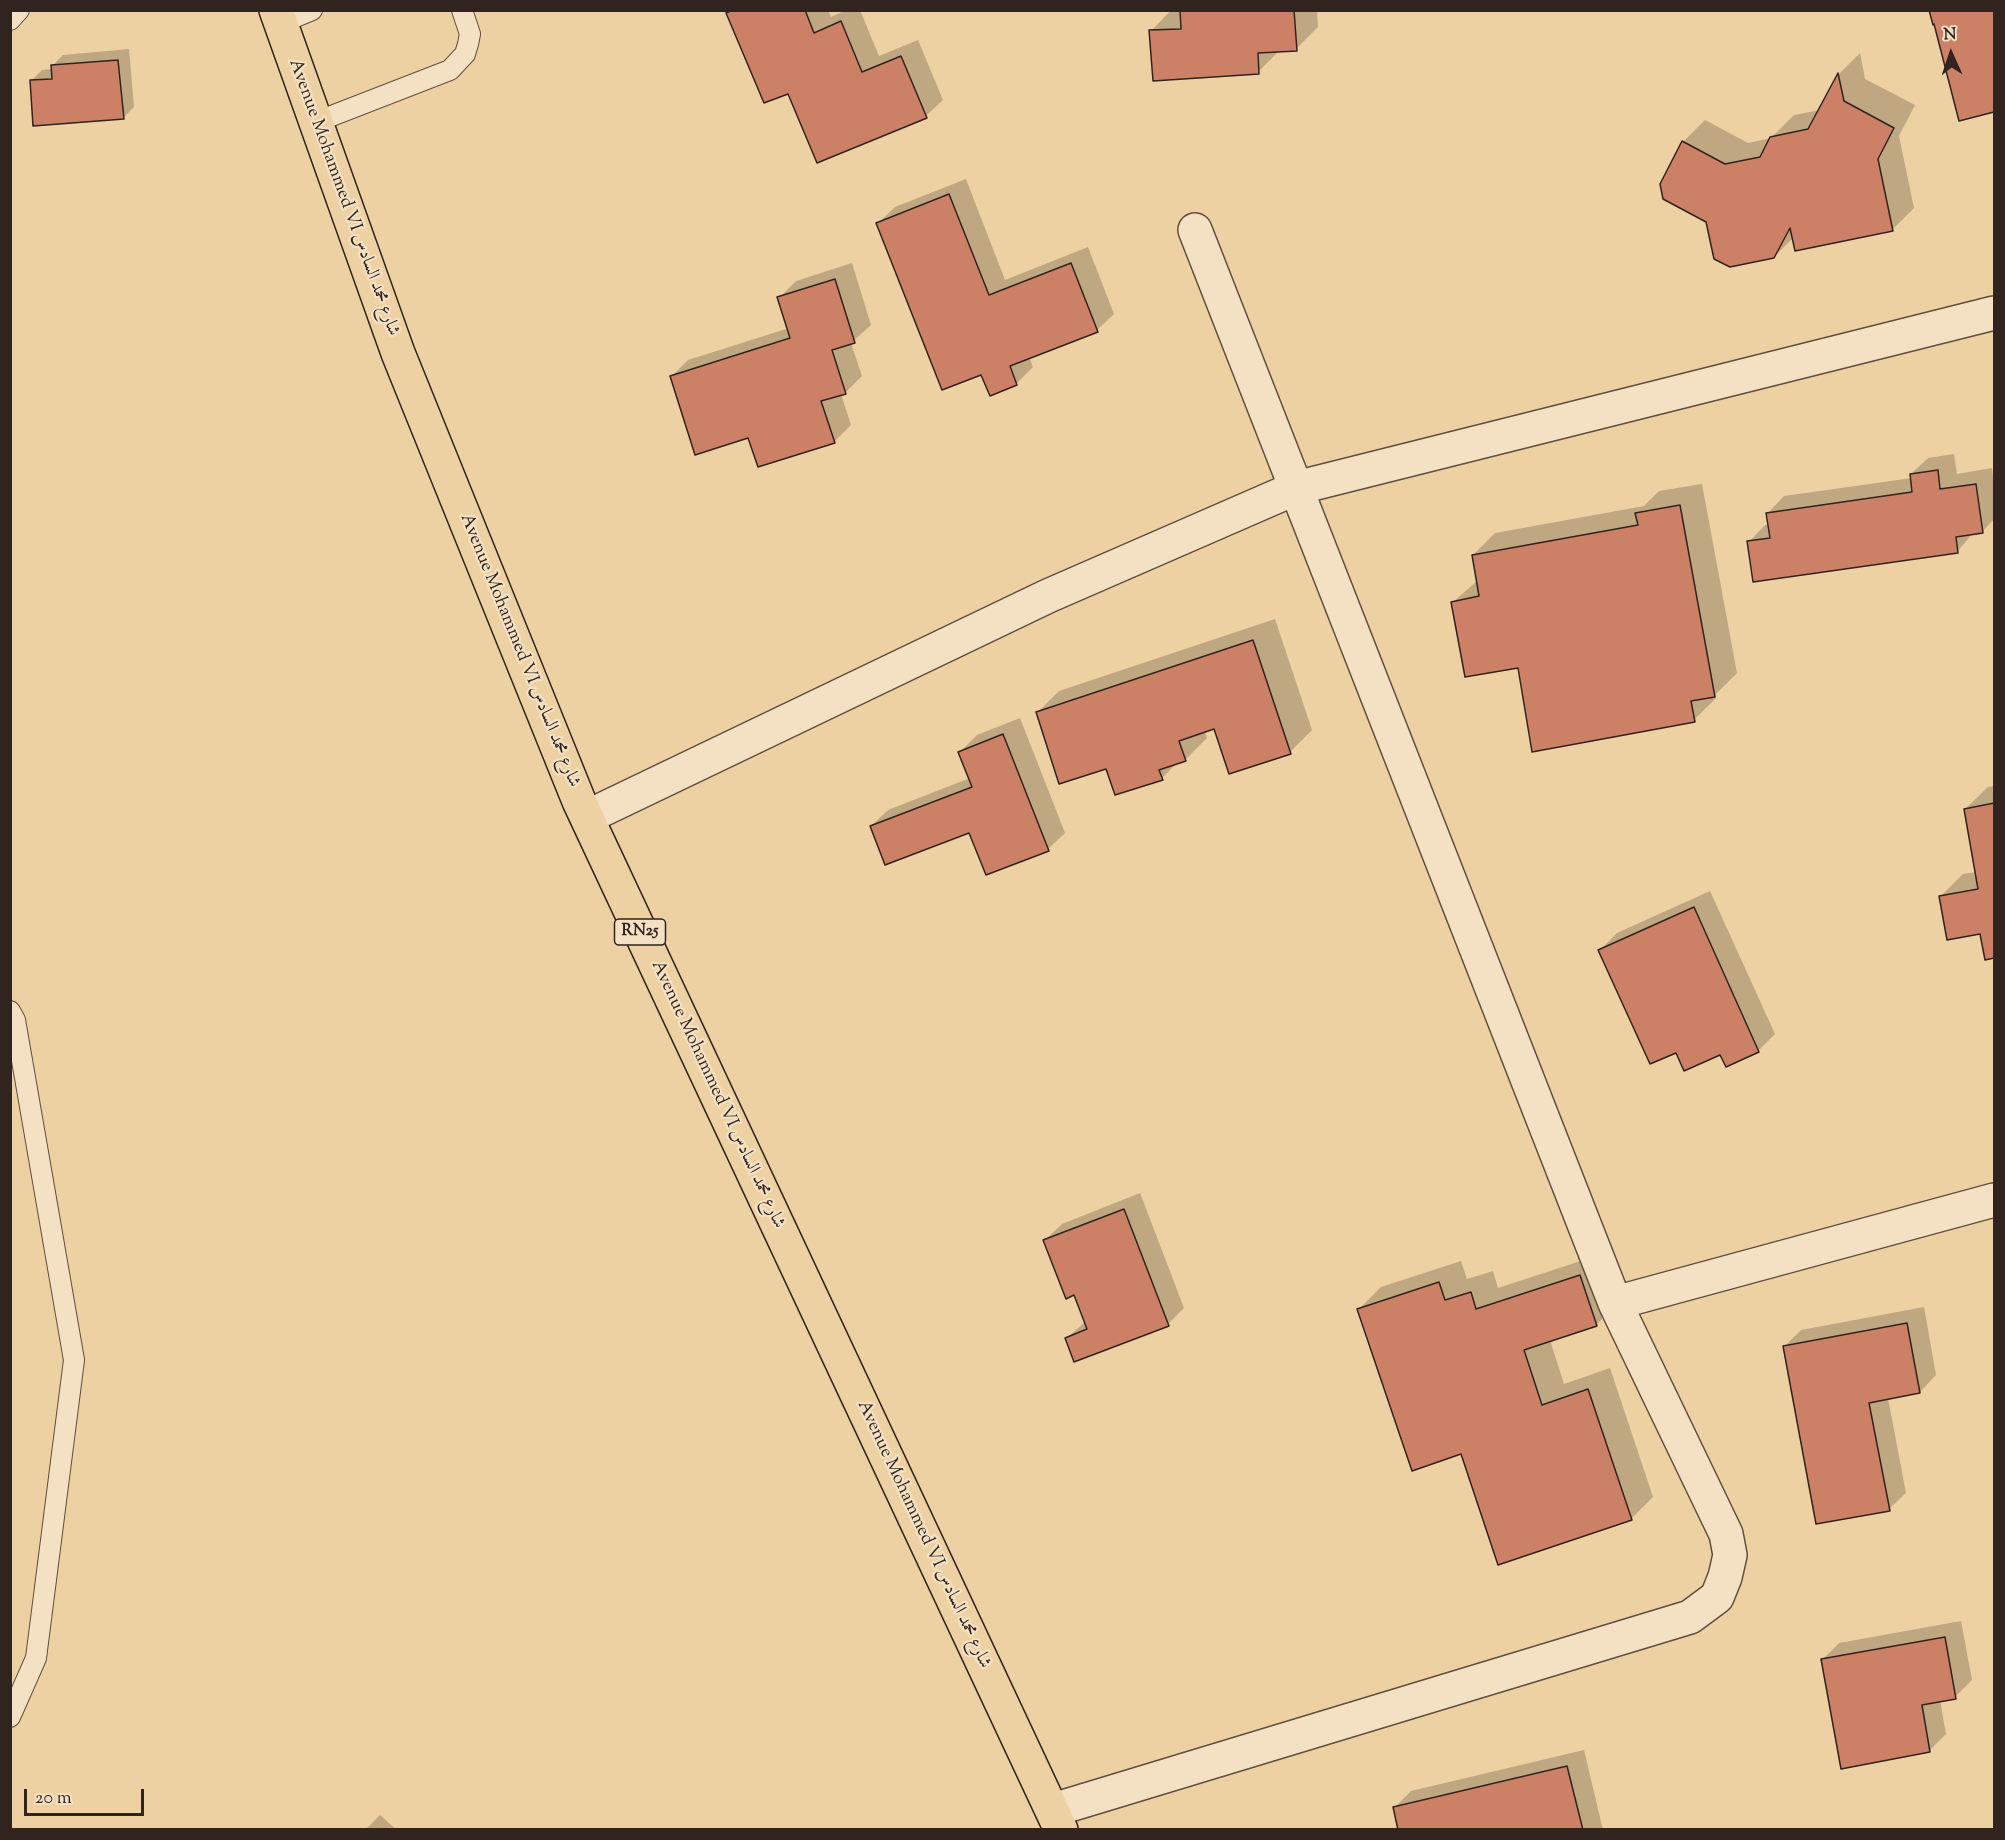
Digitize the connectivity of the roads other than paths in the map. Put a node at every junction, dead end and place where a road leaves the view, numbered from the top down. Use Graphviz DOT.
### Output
graph roads {
  1 [pos="19,10"];
  2 [pos="312,10"];
  3 [pos="462,10"];
  4 [pos="278,17"];
  5 [pos="10,20"];
  6 [pos="316,122"];
  7 [pos="1195,230"];
  8 [pos="1995,313"];
  9 [pos="1296,488"];
  10 [pos="586,817"];
  11 [pos="10,1011"];
  12 [pos="1995,1200"];
  13 [pos="1615,1303"];
  14 [pos="10,1717"];
  15 [pos="1057,1820"];
  1 -- 5 [label="lane"];
  2 -- 4 [label="lane"];
  3 -- 6 [label="lane"];
  4 -- 6 [label="main road, Avenue Mohammed VI شارع محمد السادس / RN25"];
  6 -- 10 [label="main road, Avenue Mohammed VI شارع محمد السادس / RN25"];
  7 -- 9 [label="street"];
  8 -- 9 [label="street"];
  9 -- 10 [label="street"];
  9 -- 13 [label="street"];
  10 -- 15 [label="main road, Avenue Mohammed VI شارع محمد السادس / RN25"];
  11 -- 14 [label="lane"];
  12 -- 13 [label="street"];
  13 -- 15 [label="street"];
}
